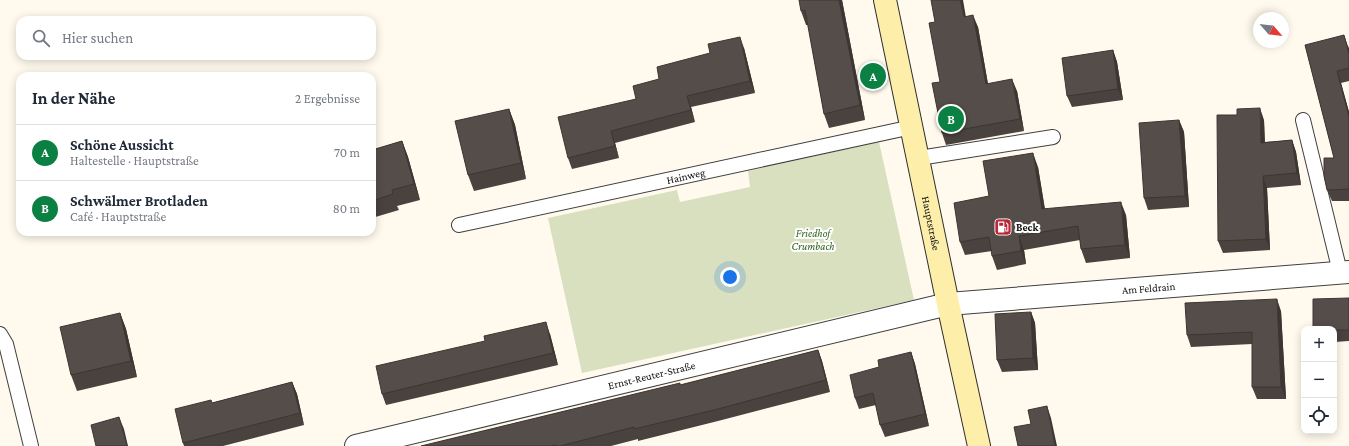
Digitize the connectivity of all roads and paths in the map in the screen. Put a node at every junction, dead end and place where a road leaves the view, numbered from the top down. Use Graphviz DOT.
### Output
graph roads {
  1 [pos="886,0"];
  2 [pos="1303,120"];
  3 [pos="912,127"];
  4 [pos="1053,137"];
  5 [pos="919,158"];
  6 [pos="459,225"];
  7 [pos="1345,272"];
  8 [pos="948,304"];
  9 [pos="0,334"];
  10 [pos="31,446"];
  11 [pos="356,446"];
  12 [pos="979,446"];
  1 -- 3 [label="main road, Hauptstraße"];
  2 -- 7 [label="lane"];
  3 -- 5 [label="main road, Hauptstraße"];
  3 -- 6 [label="lane, Hainweg"];
  4 -- 5 [label="lane"];
  5 -- 8 [label="main road, Hauptstraße"];
  7 -- 8 [label="street, Am Feldrain"];
  8 -- 11 [label="street, Ernst-Reuter-Straße"];
  8 -- 12 [label="main road, Hauptstraße"];
  9 -- 10 [label="lane"];
}
